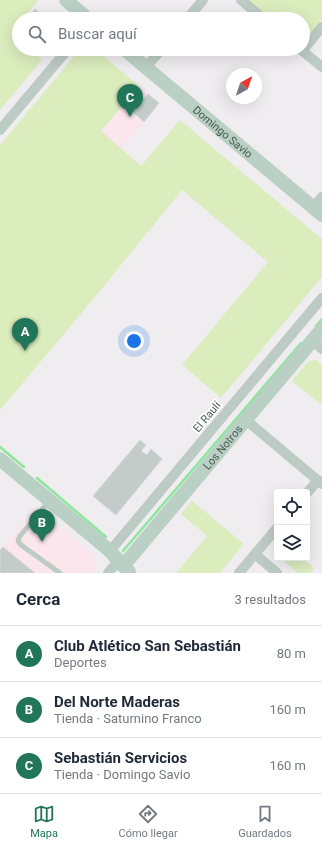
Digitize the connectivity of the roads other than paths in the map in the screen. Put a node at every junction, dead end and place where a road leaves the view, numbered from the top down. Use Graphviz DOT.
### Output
graph roads {
  1 [pos="66,0"];
  2 [pos="203,0"];
  3 [pos="241,0"];
  4 [pos="80,12"];
  5 [pos="193,12"];
  6 [pos="256,12"];
  7 [pos="322,27"];
  8 [pos="310,40"];
  9 [pos="62,56"];
  10 [pos="133,56"];
  11 [pos="156,56"];
  12 [pos="308,56"];
  13 [pos="146,67"];
  14 [pos="322,67"];
  15 [pos="0,130"];
  16 [pos="319,206"];
  17 [pos="322,298"];
  18 [pos="322,329"];
  19 [pos="317,345"];
  20 [pos="246,420"];
  21 [pos="0,459"];
  22 [pos="320,482"];
  23 [pos="310,490"];
  24 [pos="50,500"];
  25 [pos="274,532"];
  26 [pos="255,554"];
  27 [pos="120,563"];
  28 [pos="60,573"];
  29 [pos="108,573"];
  30 [pos="239,573"];
  31 [pos="277,573"];
  1 -- 4 [label="street"];
  2 -- 5 [label="street"];
  3 -- 6 [label="street"];
  7 -- 8 [label="street"];
  9 -- 15 [label="street"];
  10 -- 13 [label="street, Domingo Savio"];
  11 -- 13 [label="street"];
  12 -- 14 [label="street"];
  13 -- 16 [label="street, Domingo Savio"];
  17 -- 27 [label="street, El Raulí"];
  18 -- 19 [label="street, Los Notros"];
  19 -- 20 [label="street, Los Notros"];
  20 -- 22 [label="street"];
  20 -- 27 [label="street, Los Notros"];
  21 -- 24 [label="street"];
  22 -- 23 [label="street"];
  24 -- 27 [label="street"];
  24 -- 28 [label="lane"];
  25 -- 26 [label="street"];
  26 -- 30 [label="street"];
  26 -- 31 [label="street"];
  27 -- 29 [label="street, El Raulí"];
}
